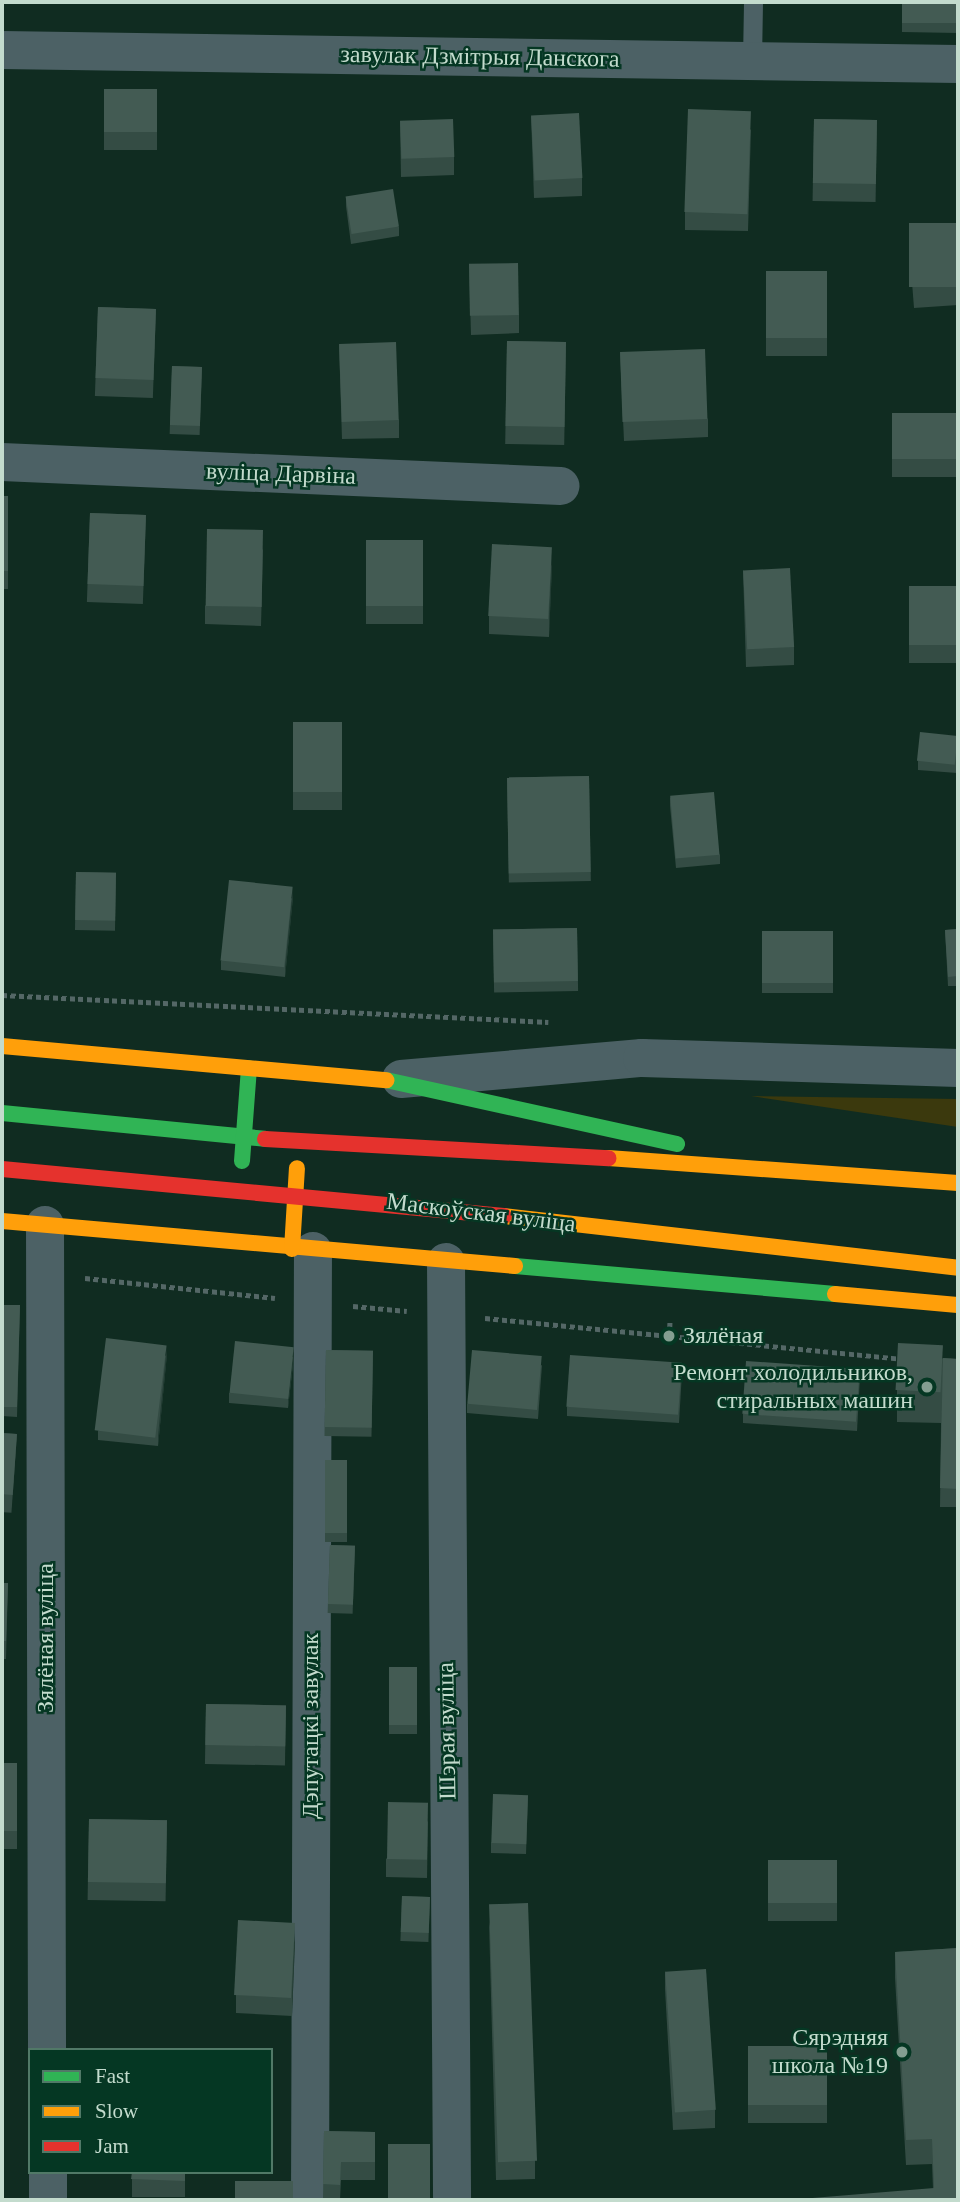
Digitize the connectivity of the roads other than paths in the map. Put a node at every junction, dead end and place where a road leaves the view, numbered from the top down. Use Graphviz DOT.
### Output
graph roads {
  1 [pos="753,2"];
  2 [pos="2,50"];
  3 [pos="752,60"];
  4 [pos="958,64"];
  5 [pos="2,462"];
  6 [pos="561,485"];
  7 [pos="2,1046"];
  8 [pos="249,1068"];
  9 [pos="958,1068"];
  10 [pos="386,1080"];
  11 [pos="2,1113"];
  12 [pos="243,1138"];
  13 [pos="299,1141"];
  14 [pos="778,1167"];
  15 [pos="2,1169"];
  16 [pos="958,1183"];
  17 [pos="239,1188"];
  18 [pos="296,1192"];
  19 [pos="2,1221"];
  20 [pos="45,1225"];
  21 [pos="303,1250"];
  22 [pos="446,1262"];
  23 [pos="958,1268"];
  24 [pos="958,1305"];
  25 [pos="47,2048"];
  26 [pos="48,2174"];
  27 [pos="48,2200"];
  28 [pos="310,2200"];
  29 [pos="452,2200"];
  1 -- 3 [label="lane"];
  2 -- 3 [label="street, завулак Дзмітрыя Данскога"];
  3 -- 4 [label="street, завулак Дзмітрыя Данскога"];
  5 -- 6 [label="street, вуліца Дарвіна"];
  7 -- 8 [label="main road"];
  8 -- 10 [label="main road"];
  8 -- 12 [label="main road"];
  9 -- 10 [label="street"];
  10 -- 14 [label="main road"];
  11 -- 12 [label="main road"];
  12 -- 13 [label="main road"];
  12 -- 17 [label="main road"];
  13 -- 14 [label="main road"];
  13 -- 18 [label="main road"];
  14 -- 16 [label="main road"];
  15 -- 17 [label="main road, Маскоўская вуліца"];
  17 -- 18 [label="main road, Маскоўская вуліца"];
  18 -- 21 [label="main road"];
  18 -- 23 [label="main road, Маскоўская вуліца"];
  19 -- 20 [label="main road, Маскоўская вуліца"];
  20 -- 21 [label="main road, Маскоўская вуліца"];
  20 -- 25 [label="street, Зялёная вуліца"];
  21 -- 22 [label="main road, Маскоўская вуліца"];
  21 -- 28 [label="street, Дэпутацкі завулак"];
  22 -- 24 [label="main road, Маскоўская вуліца"];
  22 -- 29 [label="street, Шэрая вуліца"];
  26 -- 27 [label="street"];
}
